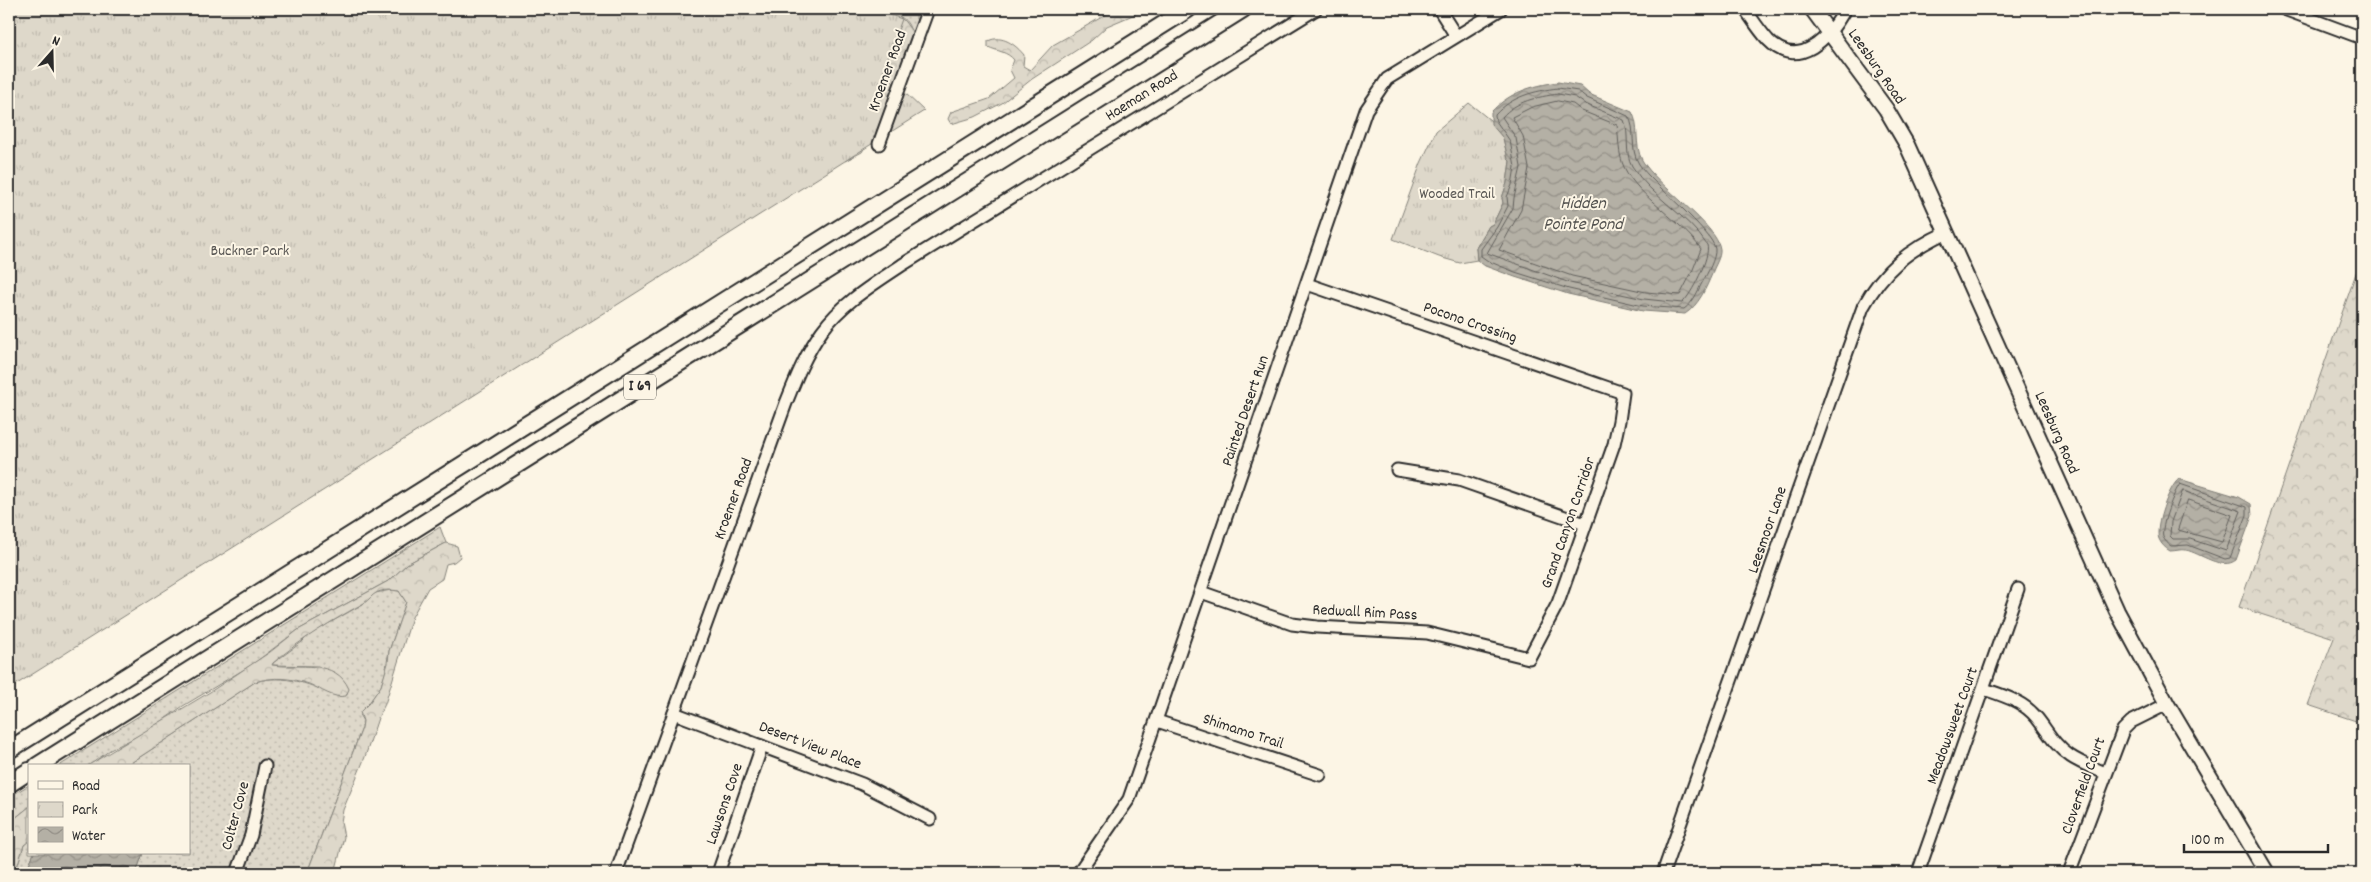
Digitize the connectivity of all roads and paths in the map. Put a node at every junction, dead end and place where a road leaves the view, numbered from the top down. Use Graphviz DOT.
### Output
graph roads {
  1 [pos="928,9"];
  2 [pos="1188,9"];
  3 [pos="1244,9"];
  4 [pos="1316,9"];
  5 [pos="1439,9"];
  6 [pos="1501,9"];
  7 [pos="1745,9"];
  8 [pos="1812,9"];
  9 [pos="1845,9"];
  10 [pos="2284,9"];
  11 [pos="1831,33"];
  12 [pos="1456,36"];
  13 [pos="2362,38"];
  14 [pos="879,144"];
  15 [pos="986,213"];
  16 [pos="1948,232"];
  17 [pos="1307,284"];
  18 [pos="1623,393"];
  19 [pos="1397,470"];
  20 [pos="1585,524"];
  21 [pos="2018,589"];
  22 [pos="1201,592"];
  23 [pos="1529,658"];
  24 [pos="1984,689"];
  25 [pos="2167,704"];
  26 [pos="674,713"];
  27 [pos="1157,721"];
  28 [pos="762,746"];
  29 [pos="9,750"];
  30 [pos="40,764"];
  31 [pos="265,766"];
  32 [pos="28,772"];
  33 [pos="2105,773"];
  34 [pos="1320,775"];
  35 [pos="9,784"];
  36 [pos="930,819"];
  37 [pos="236,873"];
  38 [pos="616,873"];
  39 [pos="718,873"];
  40 [pos="1078,873"];
  41 [pos="1663,873"];
  42 [pos="1918,873"];
  43 [pos="2069,873"];
  44 [pos="2267,873"];
  1 -- 14 [label="street, Kroemer Road"];
  2 -- 29 [label="highway, I 69"];
  3 -- 30 [label="highway, I 69"];
  4 -- 15 [label="street, Haeman Road"];
  5 -- 12 [label="street"];
  6 -- 12 [label="street, Painted Desert Run"];
  7 -- 11 [label="street"];
  8 -- 11 [label="main road, Leesburg Road"];
  9 -- 11 [label="street"];
  10 -- 13 [label="street"];
  11 -- 16 [label="main road, Leesburg Road"];
  12 -- 17 [label="street, Painted Desert Run"];
  15 -- 26 [label="street, Kroemer Road"];
  16 -- 25 [label="main road, Leesburg Road"];
  16 -- 41 [label="street, Leesmoor Lane"];
  17 -- 18 [label="street, Pocono Crossing"];
  17 -- 22 [label="street, Painted Desert Run"];
  18 -- 20 [label="street, Grand Canyon Corridor"];
  19 -- 20 [label="street"];
  20 -- 23 [label="street, Grand Canyon Corridor"];
  21 -- 24 [label="street, Meadowsweet Court"];
  22 -- 23 [label="street, Redwall Rim Pass"];
  22 -- 27 [label="street, Painted Desert Run"];
  24 -- 33 [label="street"];
  24 -- 42 [label="street, Meadowsweet Court"];
  25 -- 33 [label="street, Cloverfield Court"];
  25 -- 44 [label="main road, Leesburg Road"];
  26 -- 28 [label="street, Desert View Place"];
  26 -- 38 [label="street, Kroemer Road"];
  27 -- 34 [label="street, Shimamo Trail"];
  27 -- 40 [label="street, Painted Desert Run"];
  28 -- 36 [label="street, Desert View Place"];
  28 -- 39 [label="street, Lawsons Cove"];
  31 -- 37 [label="street, Colter Cove"];
  32 -- 35 [label="highway"];
  33 -- 43 [label="street, Cloverfield Court"];
}
